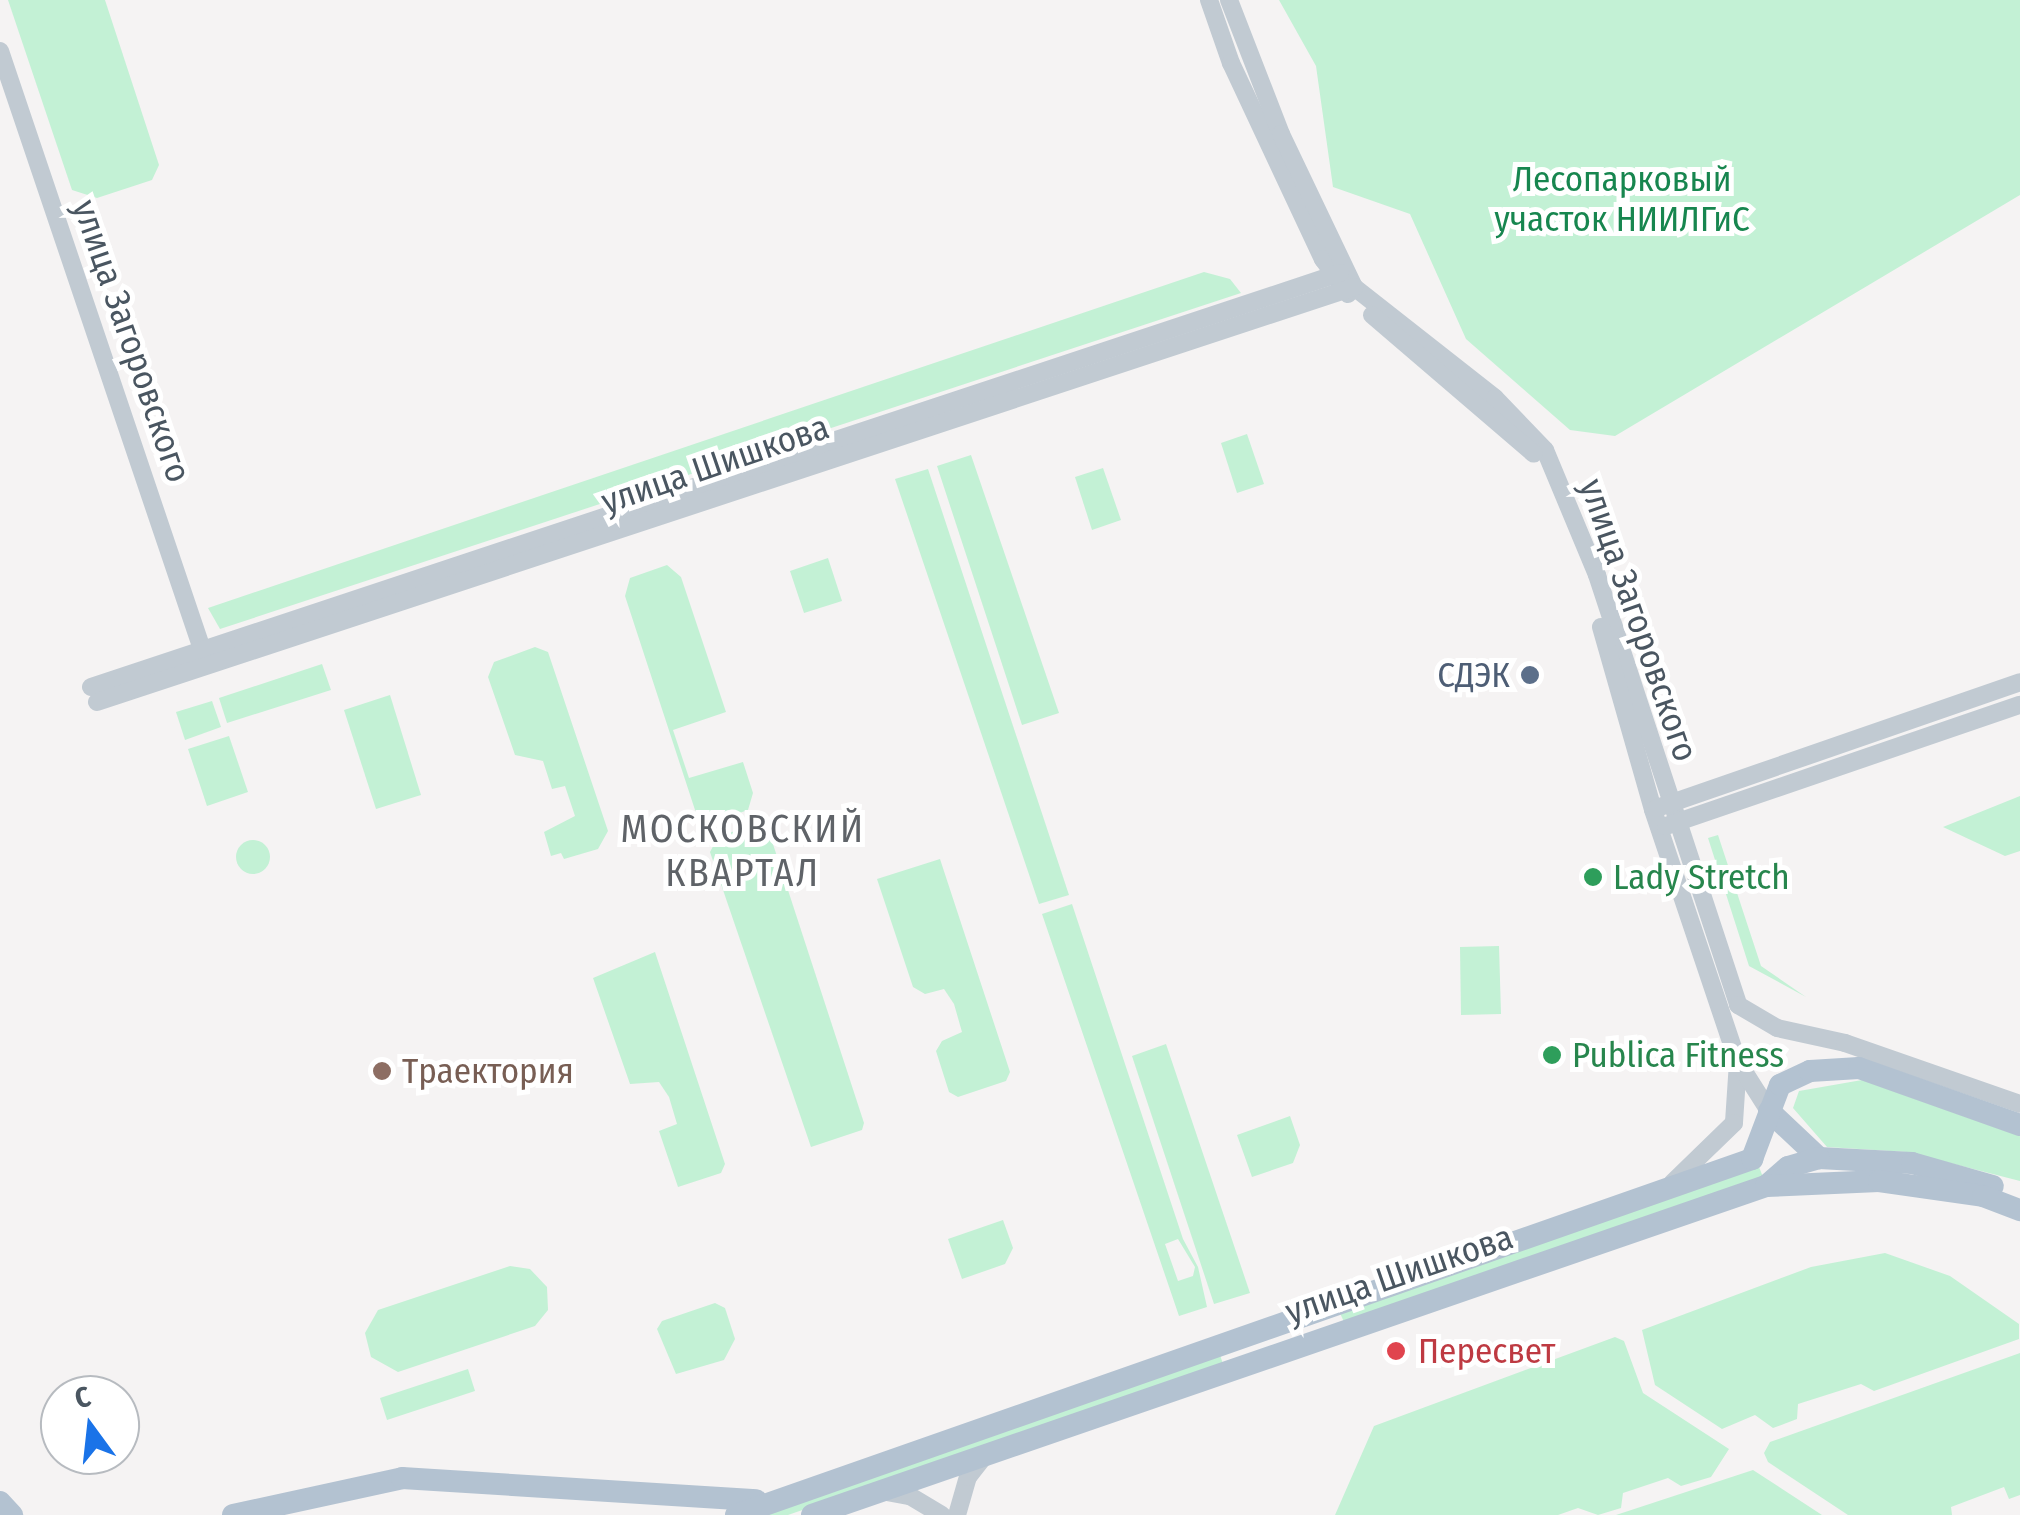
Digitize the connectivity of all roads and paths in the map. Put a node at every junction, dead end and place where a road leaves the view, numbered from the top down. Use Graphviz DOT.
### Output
graph roads {
  1 [pos="1209,0"];
  2 [pos="1230,0"];
  3 [pos="0,51"];
  4 [pos="1345,281"];
  5 [pos="202,652"];
  6 [pos="2020,682"];
  7 [pos="2020,704"];
  8 [pos="1660,807"];
  9 [pos="1667,826"];
  10 [pos="1738,1062"];
  11 [pos="2020,1104"];
  12 [pos="1769,1112"];
  13 [pos="2020,1125"];
  14 [pos="1818,1158"];
  15 [pos="1672,1184"];
  16 [pos="1766,1186"];
  17 [pos="2020,1194"];
  18 [pos="2020,1210"];
  19 [pos="1329,1308"];
  20 [pos="1338,1332"];
  21 [pos="1226,1344"];
  22 [pos="1234,1368"];
  23 [pos="985,1455"];
  24 [pos="881,1491"];
  25 [pos="780,1500"];
  26 [pos="0,1502"];
  27 [pos="12,1515"];
  28 [pos="233,1515"];
  29 [pos="736,1515"];
  30 [pos="812,1515"];
  31 [pos="942,1515"];
  32 [pos="957,1515"];
  1 -- 4 [label="street, улица Загоровского"];
  2 -- 4 [label="street, улица Загоровского"];
  3 -- 5 [label="street, улица Загоровского"];
  4 -- 5 [label="street, улица Шишкова"];
  4 -- 5 [label="street, улица Шишкова"];
  4 -- 8 [label="street, улица Загоровского"];
  6 -- 8 [label="street"];
  7 -- 9 [label="street"];
  8 -- 9 [label="street, улица Загоровского"];
  9 -- 10 [label="street, улица Загоровского"];
  9 -- 11 [label="street, улица Загоровского"];
  10 -- 12 [label="street"];
  10 -- 15 [label="street, улица Загоровского"];
  12 -- 13 [label="main road, улица Шишкова"];
  12 -- 14 [label="main road"];
  12 -- 15 [label="main road, улица Шишкова"];
  14 -- 16 [label="main road"];
  14 -- 17 [label="main road"];
  15 -- 19 [label="main road, улица Шишкова"];
  16 -- 18 [label="main road, улица Шишкова"];
  16 -- 20 [label="main road, улица Шишкова"];
  19 -- 20 [label="main road"];
  19 -- 21 [label="main road, улица Шишкова"];
  20 -- 22 [label="main road, улица Шишкова"];
  21 -- 22 [label="main road"];
  21 -- 25 [label="main road, улица Шишкова"];
  22 -- 23 [label="main road, улица Шишкова"];
  23 -- 24 [label="main road, улица Шишкова"];
  23 -- 32 [label="street"];
  24 -- 30 [label="main road, улица Шишкова"];
  24 -- 31 [label="street"];
  25 -- 28 [label="main road"];
  25 -- 29 [label="main road, улица Шишкова"];
  26 -- 27 [label="main road"];
}
